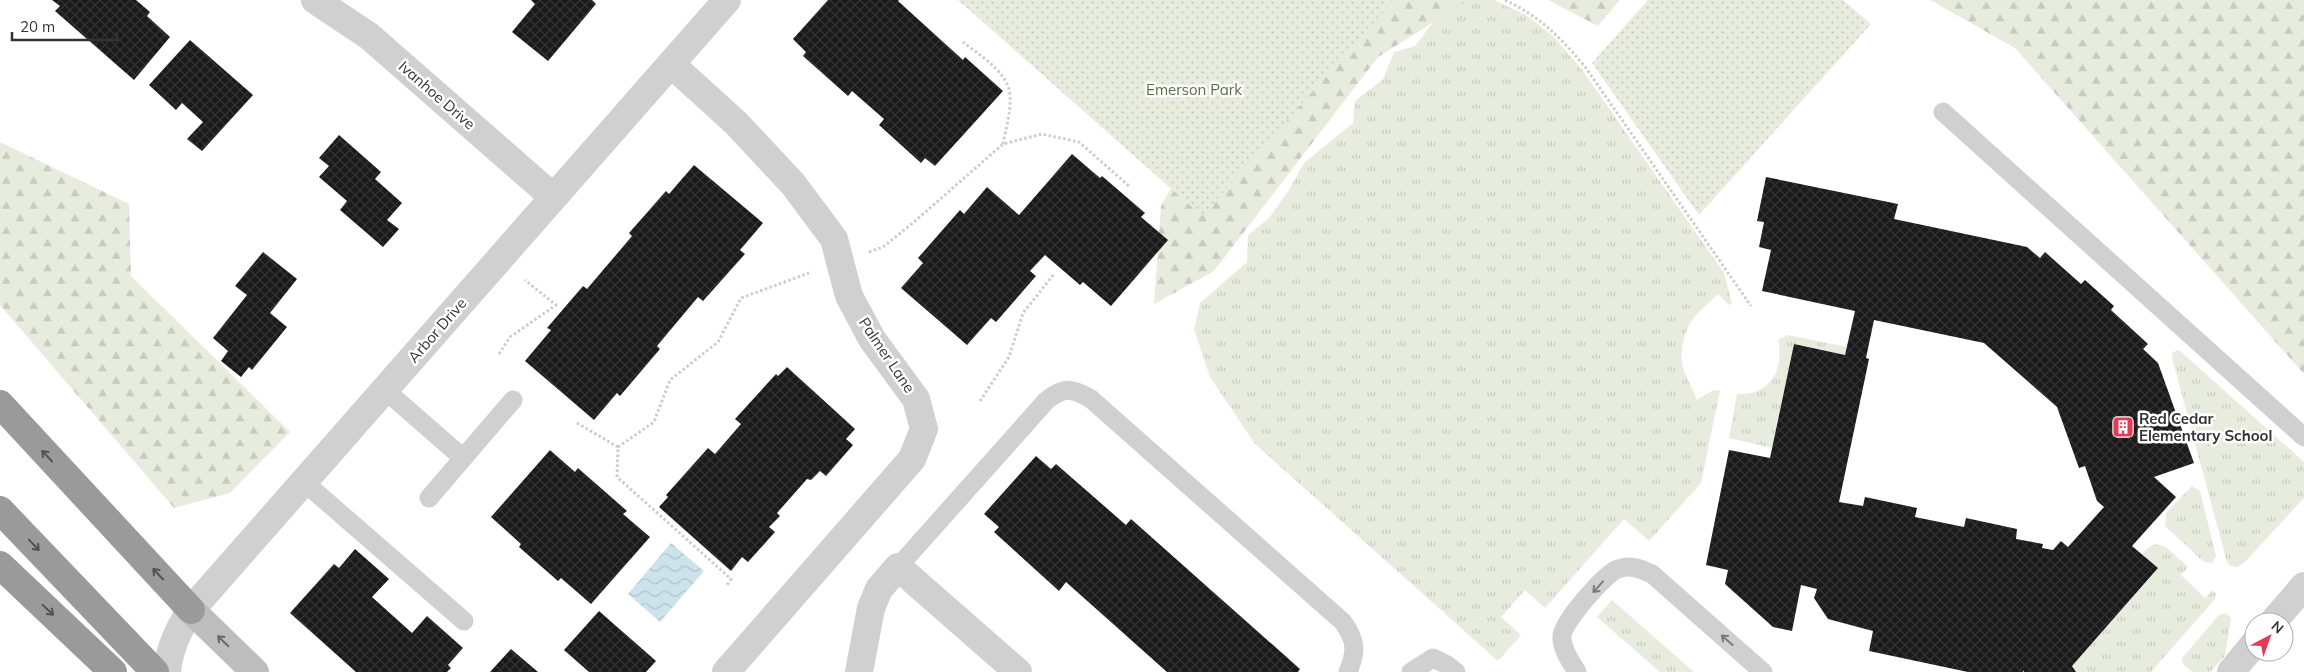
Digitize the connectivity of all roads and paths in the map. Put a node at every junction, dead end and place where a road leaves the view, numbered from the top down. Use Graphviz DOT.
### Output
graph roads {
  1 [pos="315,0"];
  2 [pos="727,0"];
  3 [pos="1505,0"];
  4 [pos="963,42"];
  5 [pos="671,64"];
  6 [pos="1943,112"];
  7 [pos="1003,144"];
  8 [pos="553,196"];
  9 [pos="500,258"];
  10 [pos="1054,274"];
  11 [pos="1752,306"];
  12 [pos="499,354"];
  13 [pos="385,390"];
  14 [pos="513,400"];
  15 [pos="980,401"];
  16 [pos="0,404"];
  17 [pos="577,423"];
  18 [pos="2304,437"];
  19 [pos="463,458"];
  20 [pos="304,482"];
  21 [pos="429,498"];
  22 [pos="0,510"];
  23 [pos="0,565"];
  24 [pos="898,567"];
  25 [pos="727,585"];
  26 [pos="2304,586"];
  27 [pos="191,610"];
  28 [pos="2282,612"];
  29 [pos="464,620"];
  30 [pos="113,672"];
  31 [pos="155,672"];
  32 [pos="167,672"];
  33 [pos="255,672"];
  34 [pos="726,672"];
  35 [pos="859,672"];
  36 [pos="1018,672"];
  37 [pos="1348,672"];
  38 [pos="1411,672"];
  39 [pos="1456,672"];
  40 [pos="1577,672"];
  41 [pos="1763,672"];
  1 -- 8 [label="street, Ivanhoe Drive"];
  2 -- 5 [label="street, Arbor Drive"];
  3 -- 11 [label="path"];
  4 -- 7 [label="path"];
  5 -- 8 [label="street, Arbor Drive"];
  5 -- 34 [label="street, Palmer Lane"];
  6 -- 18 [label="lane"];
  8 -- 9 [label="street, Arbor Drive"];
  9 -- 12 [label="path"];
  9 -- 13 [label="street, Arbor Drive"];
  10 -- 15 [label="path"];
  13 -- 19 [label="lane"];
  13 -- 20 [label="street, Arbor Drive"];
  14 -- 19 [label="lane"];
  27 -- 16 [label="highway, one-way"];
  17 -- 25 [label="path"];
  19 -- 21 [label="lane"];
  20 -- 27 [label="street, Arbor Drive"];
  20 -- 29 [label="lane"];
  22 -- 31 [label="highway, one-way"];
  23 -- 30 [label="highway, one-way"];
  24 -- 35 [label="street"];
  24 -- 36 [label="street"];
  24 -- 37 [label="lane"];
  26 -- 28 [label="street"];
  27 -- 32 [label="street, Arbor Drive"];
  33 -- 27 [label="street, one-way"];
  38 -- 39 [label="lane"];
  41 -- 40 [label="lane, one-way"];
}
